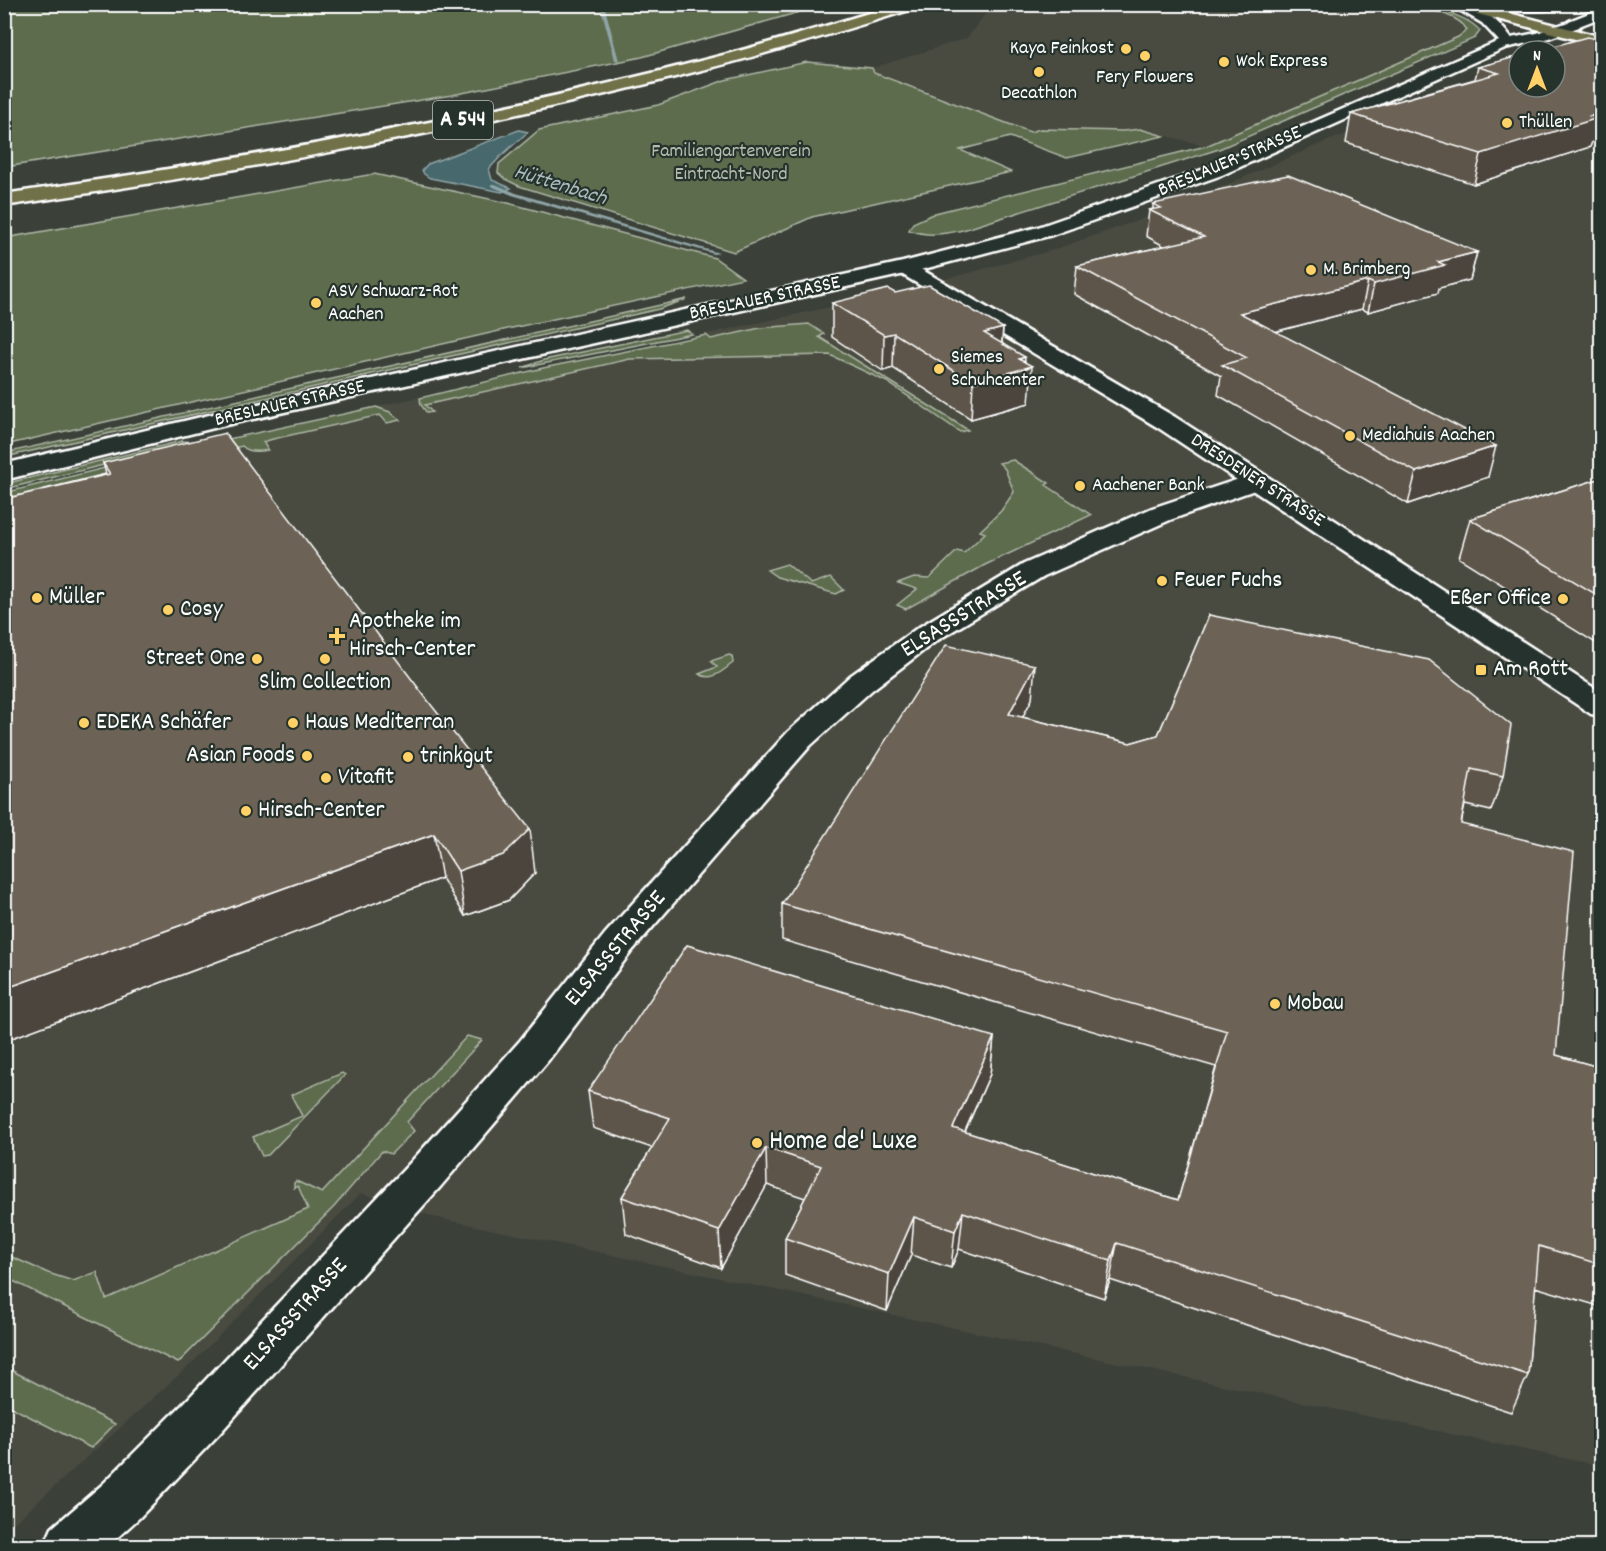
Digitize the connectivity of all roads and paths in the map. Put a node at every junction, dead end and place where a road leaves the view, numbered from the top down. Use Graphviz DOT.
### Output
graph roads {
  1 [pos="882,4"];
  2 [pos="914,4"];
  3 [pos="1496,4"];
  4 [pos="1459,5"];
  5 [pos="1568,6"];
  6 [pos="1601,12"];
  7 [pos="1548,17"];
  8 [pos="1533,23"];
  9 [pos="1574,24"];
  10 [pos="1558,30"];
  11 [pos="1600,38"];
  12 [pos="1530,39"];
  13 [pos="1567,40"];
  14 [pos="1502,41"];
  15 [pos="1507,41"];
  16 [pos="4,190"];
  17 [pos="4,200"];
  18 [pos="905,268"];
  19 [pos="4,472"];
  20 [pos="1257,481"];
  21 [pos="1602,707"];
  22 [pos="70,1546"];
  1 -- 16 [label="main road, A 544"];
  2 -- 17 [label="main road, A 544"];
  3 -- 5 [label="main road"];
  3 -- 7 [label="main road"];
  4 -- 8 [label="main road"];
  4 -- 14 [label="main road"];
  5 -- 7 [label="main road, BRESLAUER STRASSE"];
  6 -- 9 [label="main road, BRESLAUER STRASSE"];
  7 -- 8 [label="main road, BRESLAUER STRASSE"];
  7 -- 9 [label="main road"];
  8 -- 10 [label="main road"];
  8 -- 14 [label="main road, BRESLAUER STRASSE"];
  9 -- 10 [label="main road, BRESLAUER STRASSE"];
  9 -- 11 [label="main road"];
  10 -- 11 [label="main road"];
  10 -- 12 [label="main road, BRESLAUER STRASSE"];
  11 -- 13 [label="main road"];
  14 -- 15 [label="main road, BRESLAUER STRASSE"];
  14 -- 18 [label="main road, BRESLAUER STRASSE"];
  18 -- 19 [label="main road, BRESLAUER STRASSE"];
  18 -- 20 [label="main road, DRESDENER STRASSE"];
  20 -- 21 [label="main road, DRESDENER STRASSE"];
  20 -- 22 [label="main road, ELSASSSTRASSE"];
}
